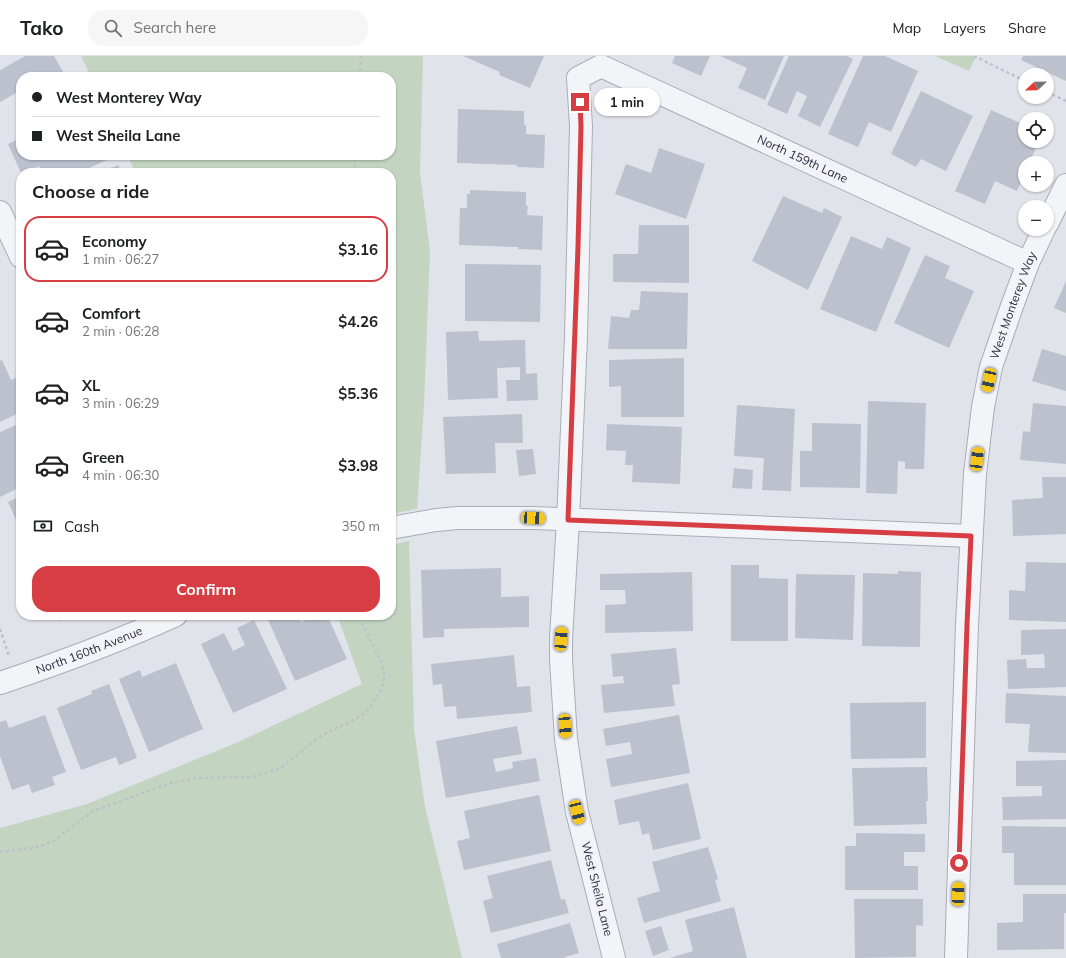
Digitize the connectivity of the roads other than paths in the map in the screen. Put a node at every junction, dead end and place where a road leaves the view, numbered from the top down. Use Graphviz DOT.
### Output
graph roads {
  1 [pos="578,78"];
  2 [pos="1066,185"];
  3 [pos="1054,210"];
  4 [pos="0,212"];
  5 [pos="1041,236"];
  6 [pos="16,246"];
  7 [pos="1028,263"];
  8 [pos="568,520"];
  9 [pos="396,527"];
  10 [pos="971,536"];
  11 [pos="164,620"];
  12 [pos="8,680"];
  13 [pos="614,958"];
  14 [pos="956,958"];
  1 -- 7 [label="street, North 159th Lane"];
  1 -- 8 [label="street, West Sheila Lane"];
  2 -- 3 [label="street"];
  4 -- 6 [label="street"];
  5 -- 7 [label="street, West Monterey Way"];
  7 -- 10 [label="street, West Monterey Way"];
  8 -- 9 [label="street"];
  8 -- 10 [label="street"];
  8 -- 13 [label="street, West Sheila Lane"];
  10 -- 14 [label="street, West Monterey Way"];
  11 -- 12 [label="street, North 160th Avenue"];
}
